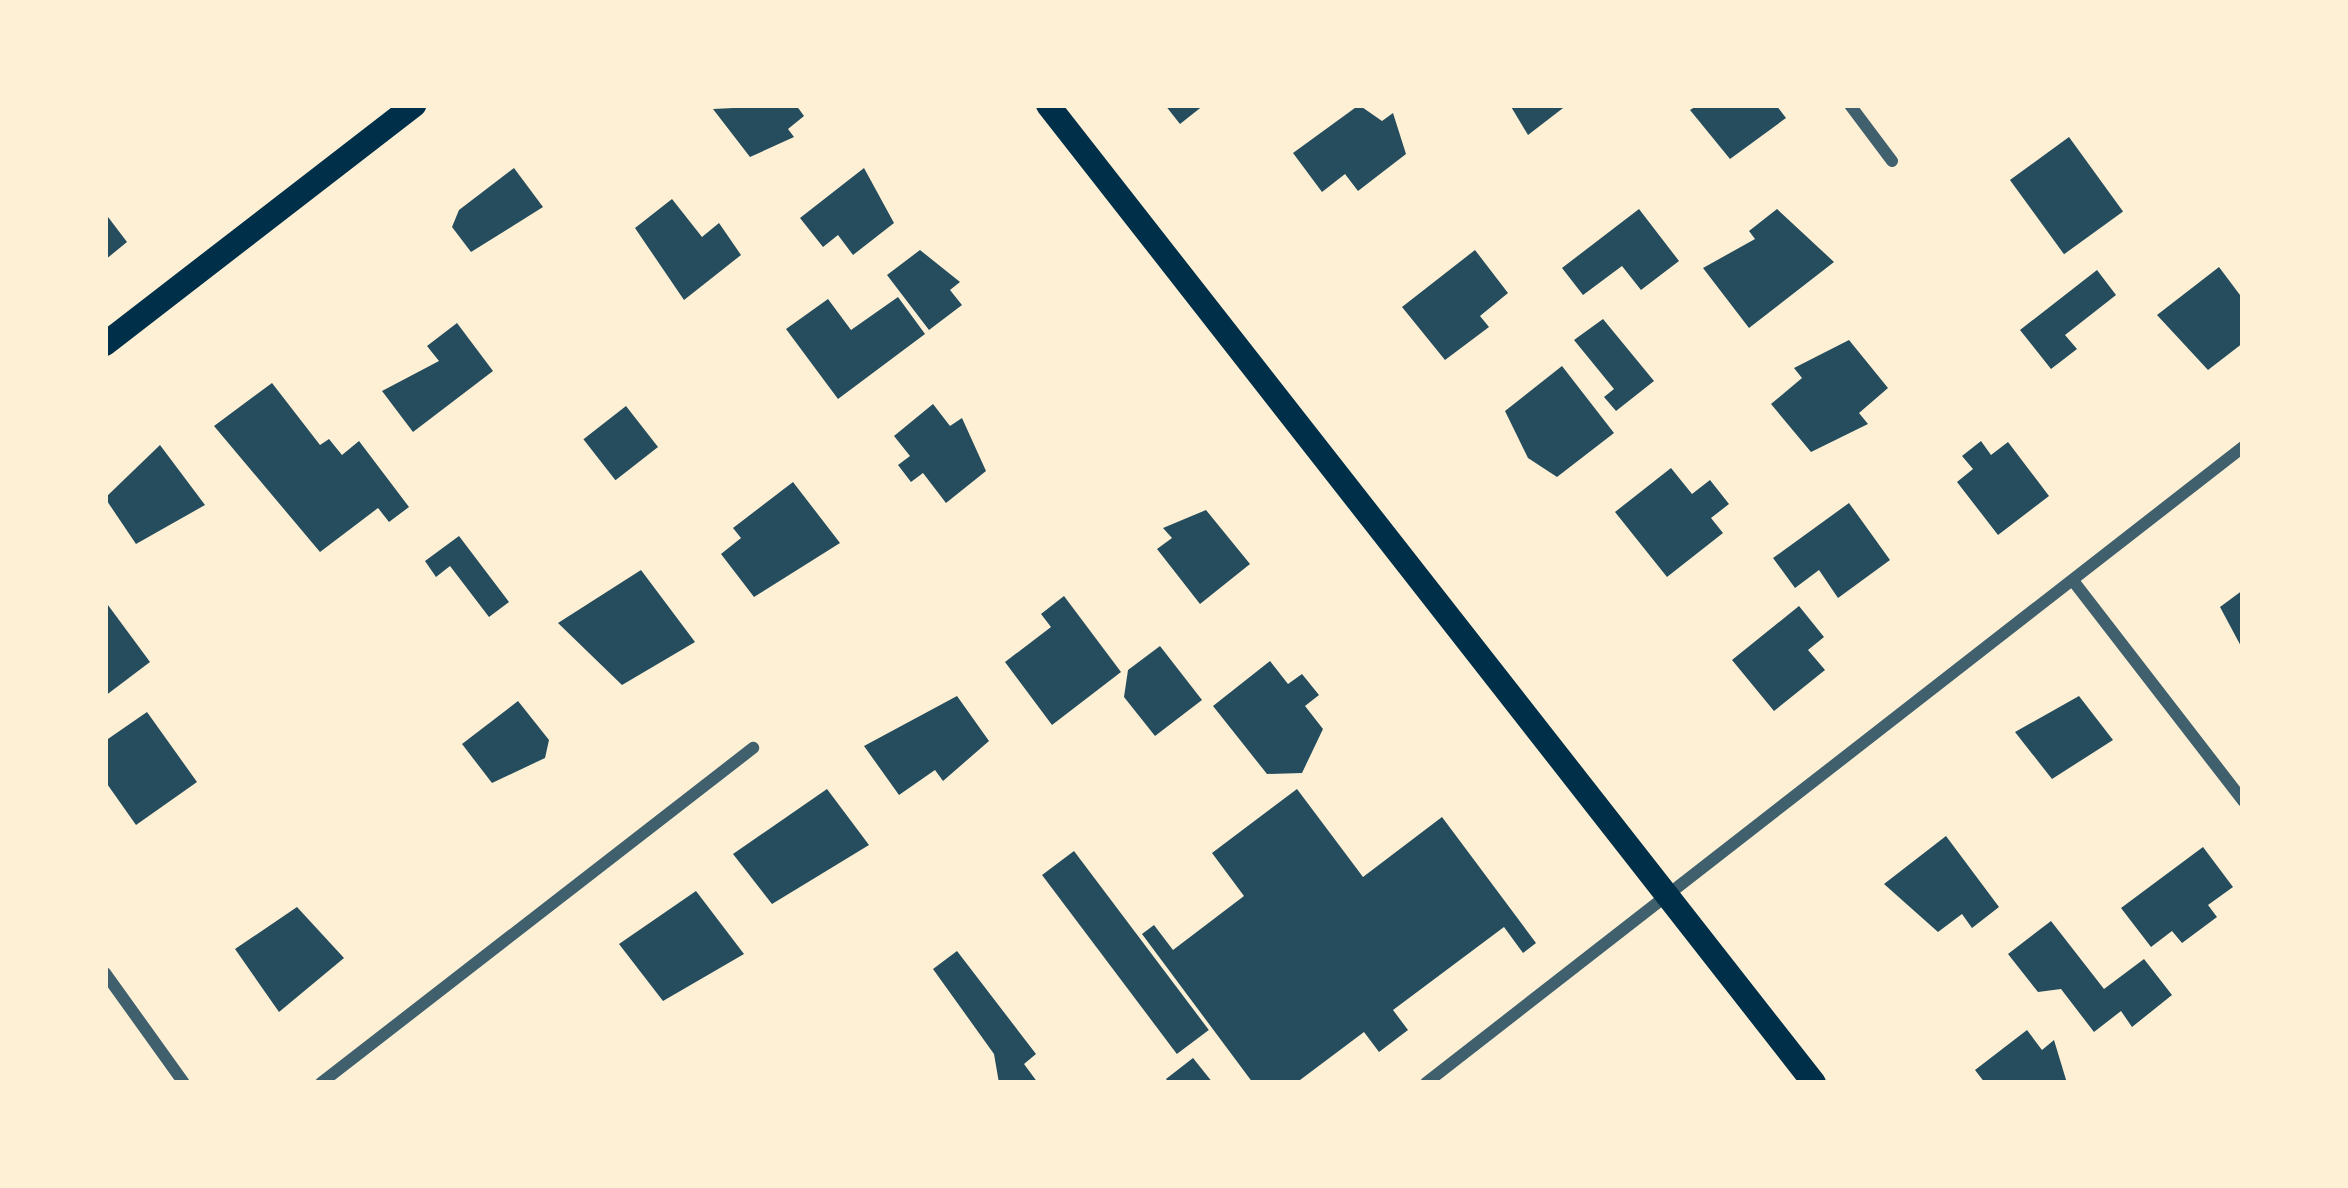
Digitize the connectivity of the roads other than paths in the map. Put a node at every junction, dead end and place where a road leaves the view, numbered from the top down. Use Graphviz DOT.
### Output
graph roads {
  1 [pos="414,105"];
  2 [pos="1048,105"];
  3 [pos="1850,105"];
  4 [pos="1892,161"];
  5 [pos="105,344"];
  6 [pos="2243,447"];
  7 [pos="2074,582"];
  8 [pos="753,748"];
  9 [pos="2243,801"];
  10 [pos="1666,896"];
  11 [pos="105,973"];
  12 [pos="184,1083"];
  13 [pos="321,1083"];
  14 [pos="1426,1083"];
  15 [pos="1814,1083"];
  1 -- 5 [label="main road"];
  2 -- 10 [label="main road"];
  3 -- 4 [label="street"];
  6 -- 7 [label="street"];
  7 -- 9 [label="street"];
  7 -- 10 [label="street"];
  8 -- 13 [label="street"];
  10 -- 14 [label="street"];
  10 -- 15 [label="main road"];
  11 -- 12 [label="street"];
}
